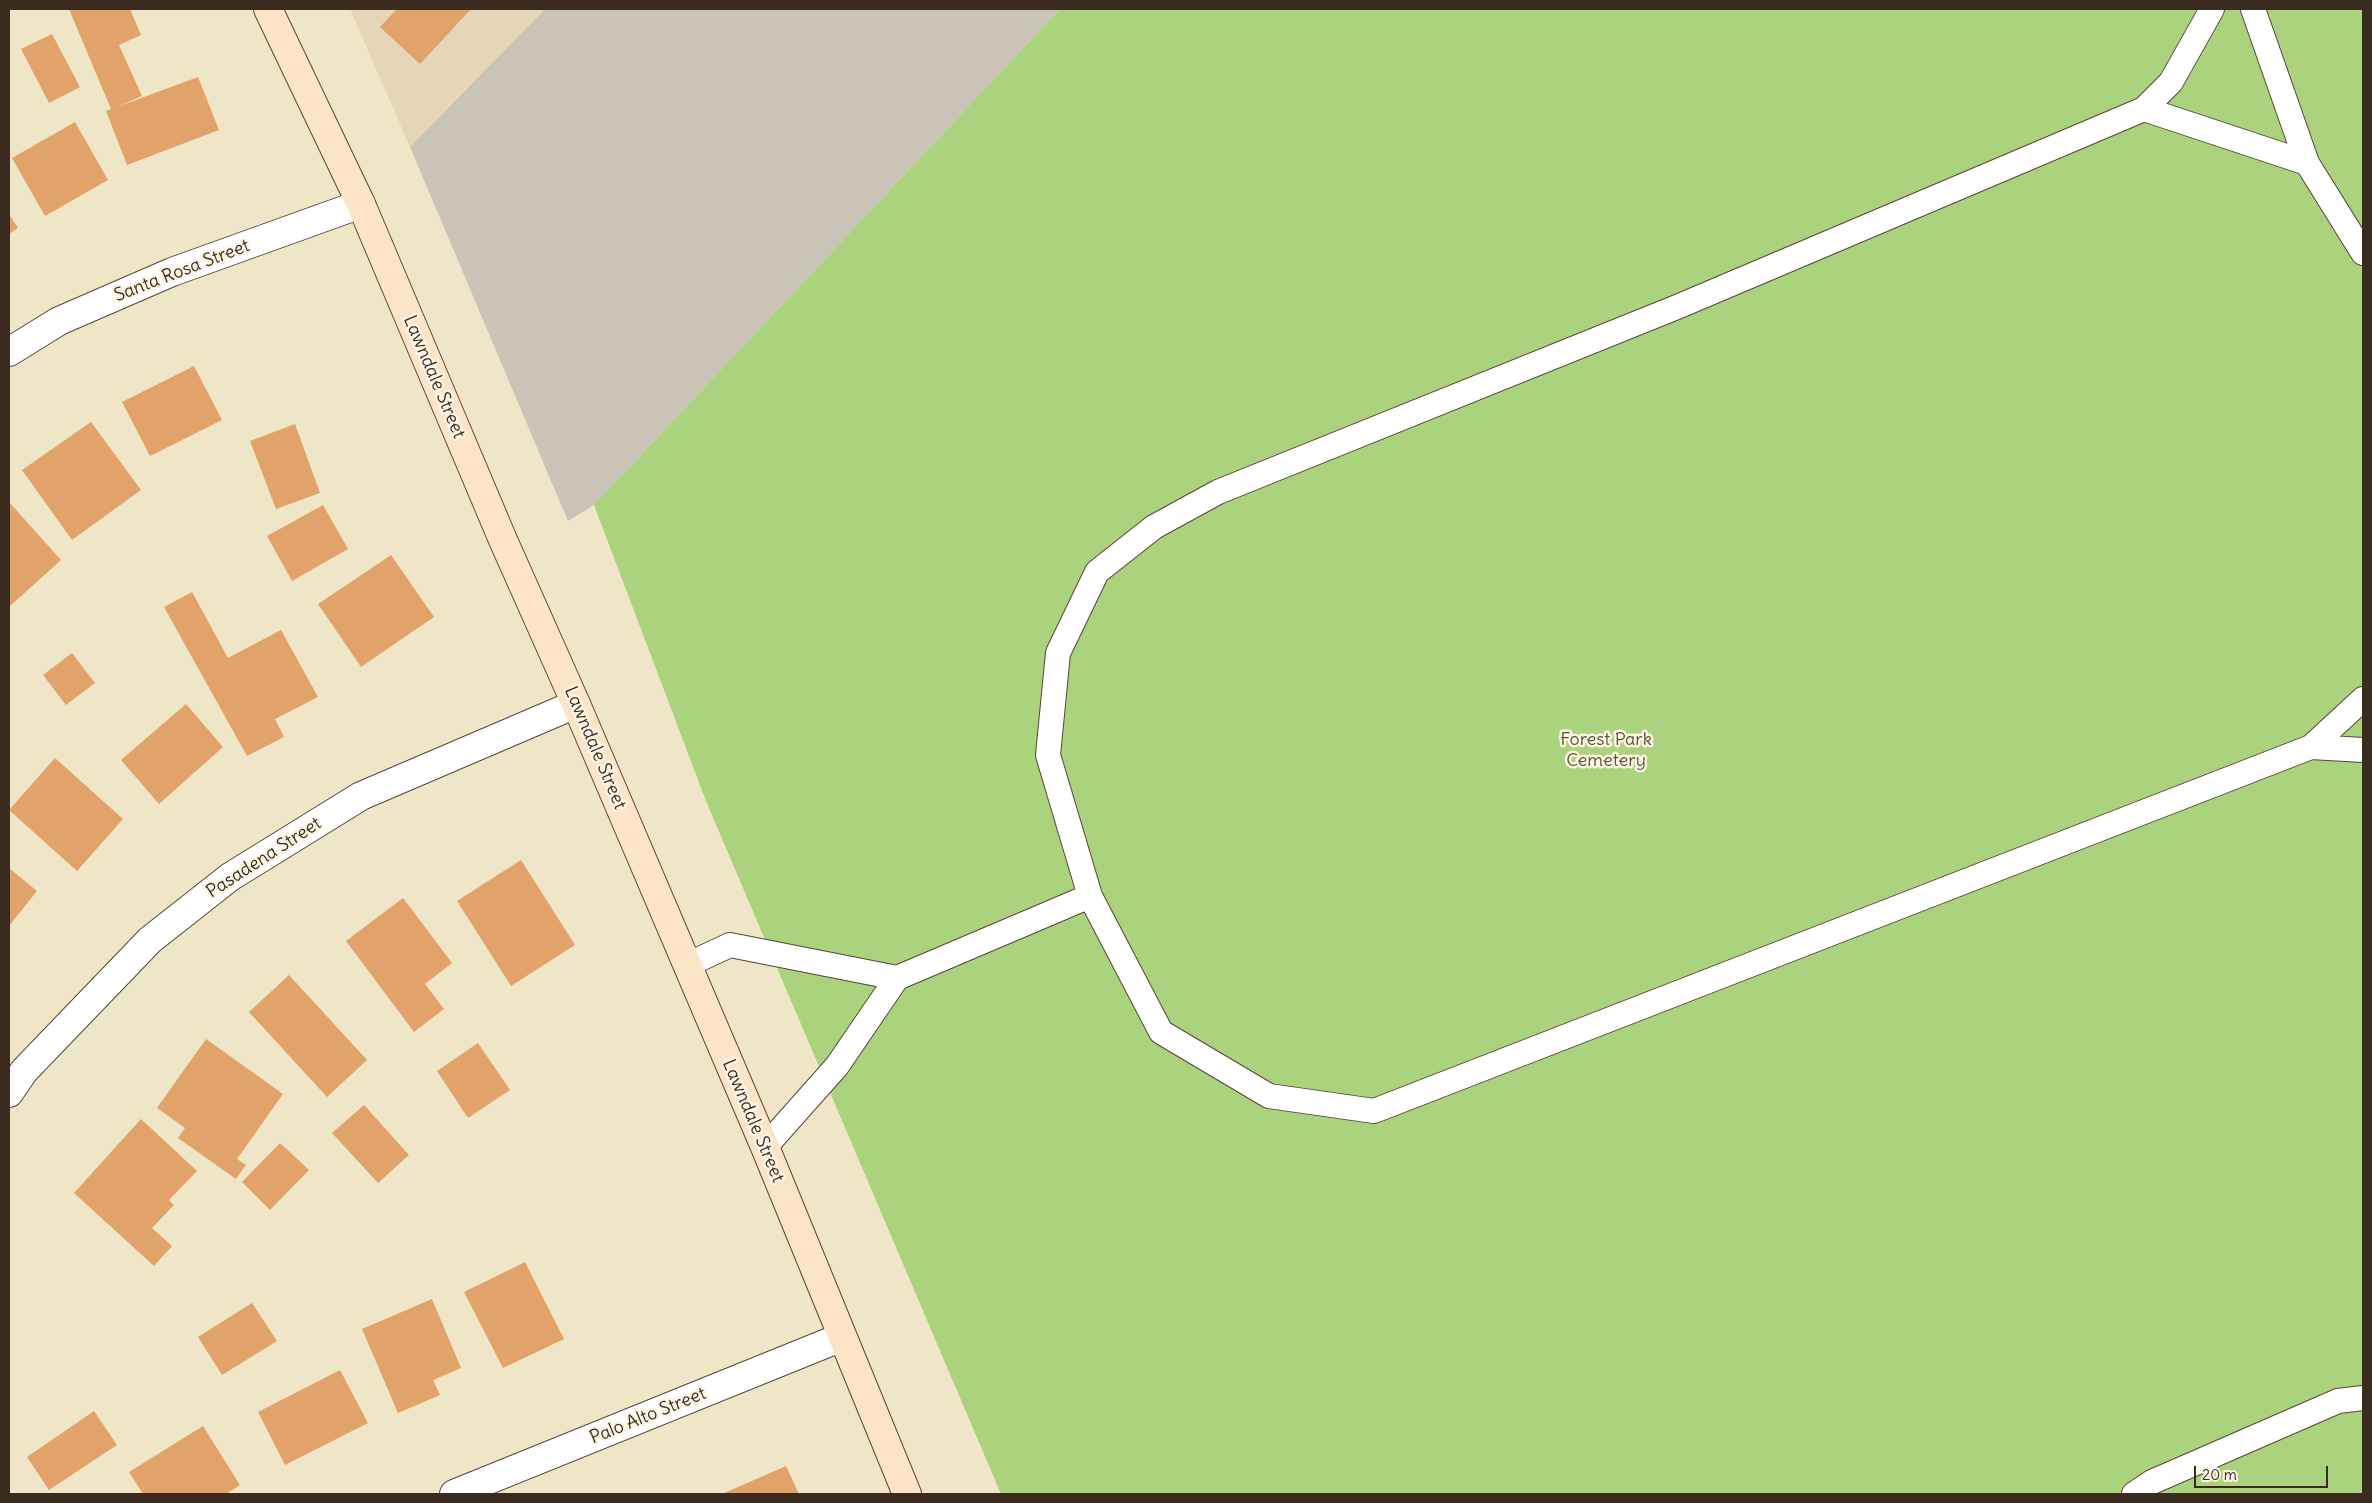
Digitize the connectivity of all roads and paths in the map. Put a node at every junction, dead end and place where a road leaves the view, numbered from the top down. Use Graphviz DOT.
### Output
graph roads {
  1 [pos="268,9"];
  2 [pos="2212,9"];
  3 [pos="2253,9"];
  4 [pos="2144,110"];
  5 [pos="2307,163"];
  6 [pos="361,204"];
  7 [pos="2363,253"];
  8 [pos="9,352"];
  9 [pos="2363,699"];
  10 [pos="576,704"];
  11 [pos="2311,746"];
  12 [pos="2363,750"];
  13 [pos="1090,896"];
  14 [pos="687,965"];
  15 [pos="897,978"];
  16 [pos="9,1093"];
  17 [pos="765,1146"];
  18 [pos="842,1336"];
  19 [pos="2363,1398"];
  20 [pos="454,1494"];
  21 [pos="907,1494"];
  22 [pos="2134,1494"];
  1 -- 6 [label="main road, Lawndale Street"];
  2 -- 4 [label="lane"];
  3 -- 5 [label="lane"];
  4 -- 5 [label="lane"];
  4 -- 13 [label="lane"];
  5 -- 7 [label="lane"];
  6 -- 8 [label="street, Santa Rosa Street"];
  6 -- 10 [label="main road, Lawndale Street"];
  9 -- 11 [label="lane"];
  10 -- 14 [label="main road, Lawndale Street"];
  10 -- 16 [label="street, Pasadena Street"];
  11 -- 12 [label="lane"];
  11 -- 13 [label="lane"];
  13 -- 15 [label="lane"];
  14 -- 15 [label="lane"];
  14 -- 17 [label="main road, Lawndale Street"];
  15 -- 17 [label="lane"];
  17 -- 18 [label="main road, Lawndale Street"];
  18 -- 20 [label="street, Palo Alto Street"];
  18 -- 21 [label="main road, Lawndale Street"];
  19 -- 22 [label="lane"];
}
